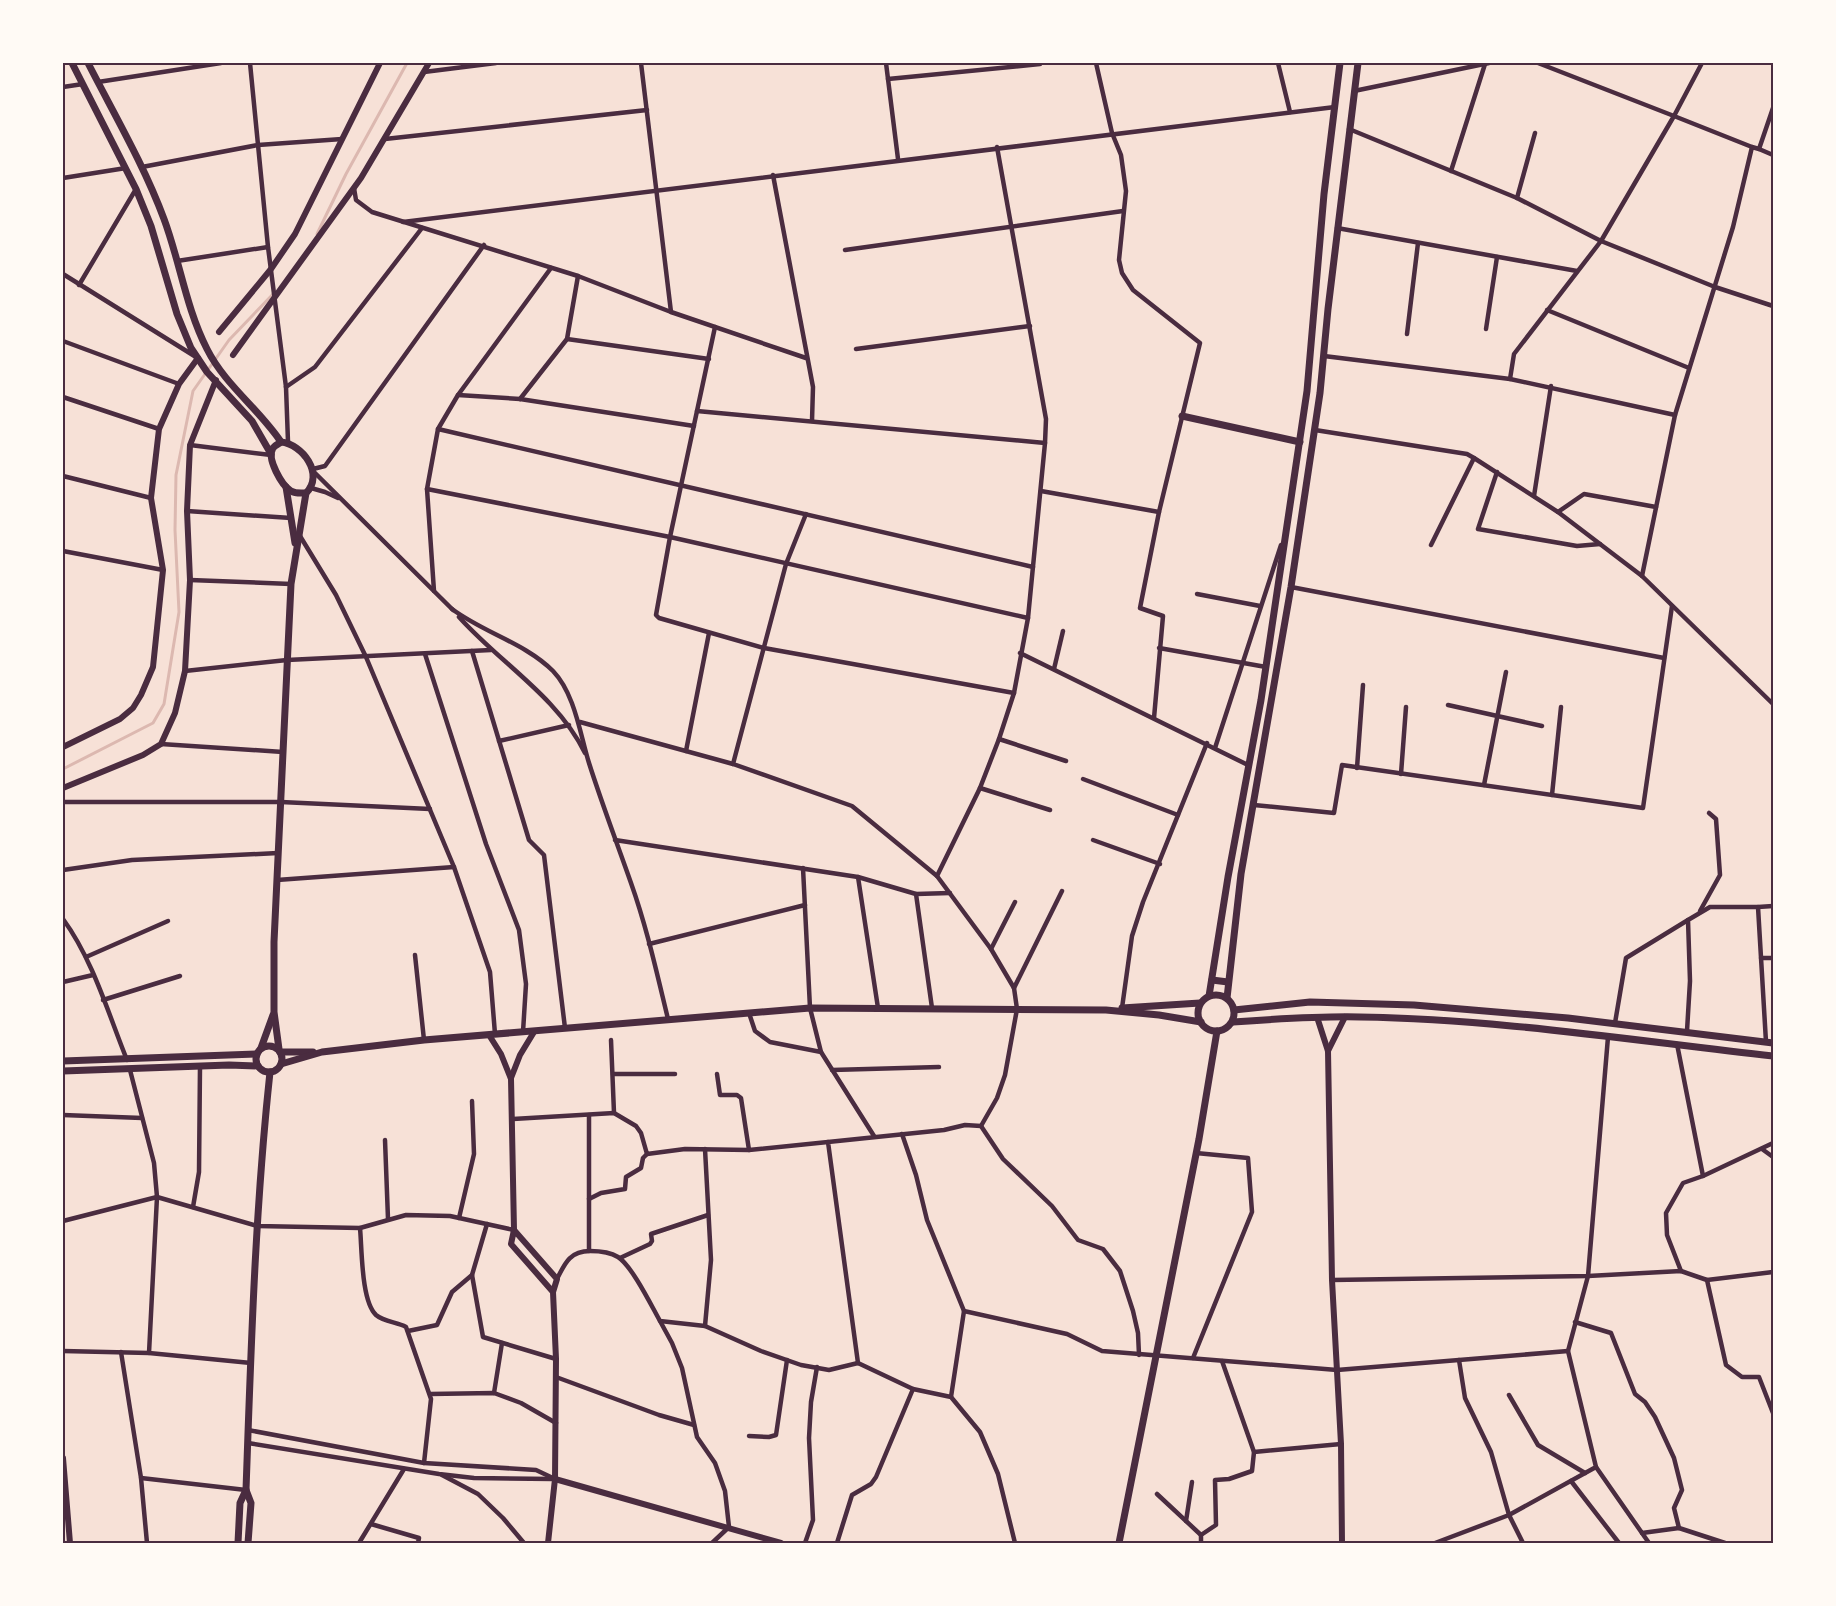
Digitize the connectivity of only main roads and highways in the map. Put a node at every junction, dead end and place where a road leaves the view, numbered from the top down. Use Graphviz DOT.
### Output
graph roads {
  1 [pos="72,63"];
  2 [pos="88,63"];
  3 [pos="1340,63"];
  4 [pos="1358,63"];
  5 [pos="1182,416"];
  6 [pos="270,426"];
  7 [pos="259,434"];
  8 [pos="285,442"];
  9 [pos="1300,442"];
  10 [pos="271,455"];
  11 [pos="286,487"];
  12 [pos="308,491"];
  13 [pos="296,546"];
  14 [pos="1212,980"];
  15 [pos="1228,982"];
  16 [pos="1209,996"];
  17 [pos="1227,998"];
  18 [pos="1200,1003"];
  19 [pos="1106,1010"];
  20 [pos="1234,1010"];
  21 [pos="274,1012"];
  22 [pos="1540,1016"];
  23 [pos="1201,1022"];
  24 [pos="1233,1022"];
  25 [pos="1539,1030"];
  26 [pos="1217,1031"];
  27 [pos="1769,1042"];
  28 [pos="259,1051"];
  29 [pos="279,1051"];
  30 [pos="322,1052"];
  31 [pos="1773,1056"];
  32 [pos="63,1061"];
  33 [pos="281,1064"];
  34 [pos="258,1066"];
  35 [pos="63,1071"];
  36 [pos="270,1072"];
  37 [pos="246,1490"];
  38 [pos="238,1543"];
  39 [pos="248,1543"];
  40 [pos="1119,1543"];
  1 -- 7 [label="main road"];
  2 -- 6 [label="main road"];
  3 -- 9 [label="main road"];
  4 -- 15 [label="main road"];
  5 -- 9 [label="main road"];
  6 -- 7 [label="main road"];
  6 -- 8 [label="main road"];
  7 -- 10 [label="main road"];
  8 -- 10 [label="main road"];
  8 -- 12 [label="main road"];
  9 -- 14 [label="main road"];
  10 -- 11 [label="main road"];
  11 -- 12 [label="main road"];
  11 -- 13 [label="main road"];
  12 -- 13 [label="main road"];
  13 -- 21 [label="main road"];
  14 -- 15 [label="main road"];
  14 -- 16 [label="main road"];
  15 -- 17 [label="main road"];
  16 -- 17 [label="main road"];
  16 -- 18 [label="main road"];
  17 -- 20 [label="main road"];
  18 -- 19 [label="main road"];
  18 -- 23 [label="main road"];
  19 -- 23 [label="main road"];
  19 -- 30 [label="main road"];
  20 -- 22 [label="main road"];
  20 -- 24 [label="main road"];
  21 -- 28 [label="main road"];
  21 -- 29 [label="main road"];
  22 -- 25 [label="main road"];
  22 -- 27 [label="main road"];
  23 -- 26 [label="main road"];
  24 -- 25 [label="main road"];
  24 -- 26 [label="main road"];
  25 -- 31 [label="main road"];
  26 -- 40 [label="main road"];
  28 -- 29 [label="main road"];
  28 -- 32 [label="main road"];
  28 -- 34 [label="main road"];
  29 -- 30 [label="main road"];
  29 -- 33 [label="main road"];
  30 -- 33 [label="main road"];
  33 -- 36 [label="main road"];
  34 -- 35 [label="main road"];
  34 -- 36 [label="main road"];
  36 -- 37 [label="main road"];
  37 -- 38 [label="main road"];
  37 -- 39 [label="main road"];
}
